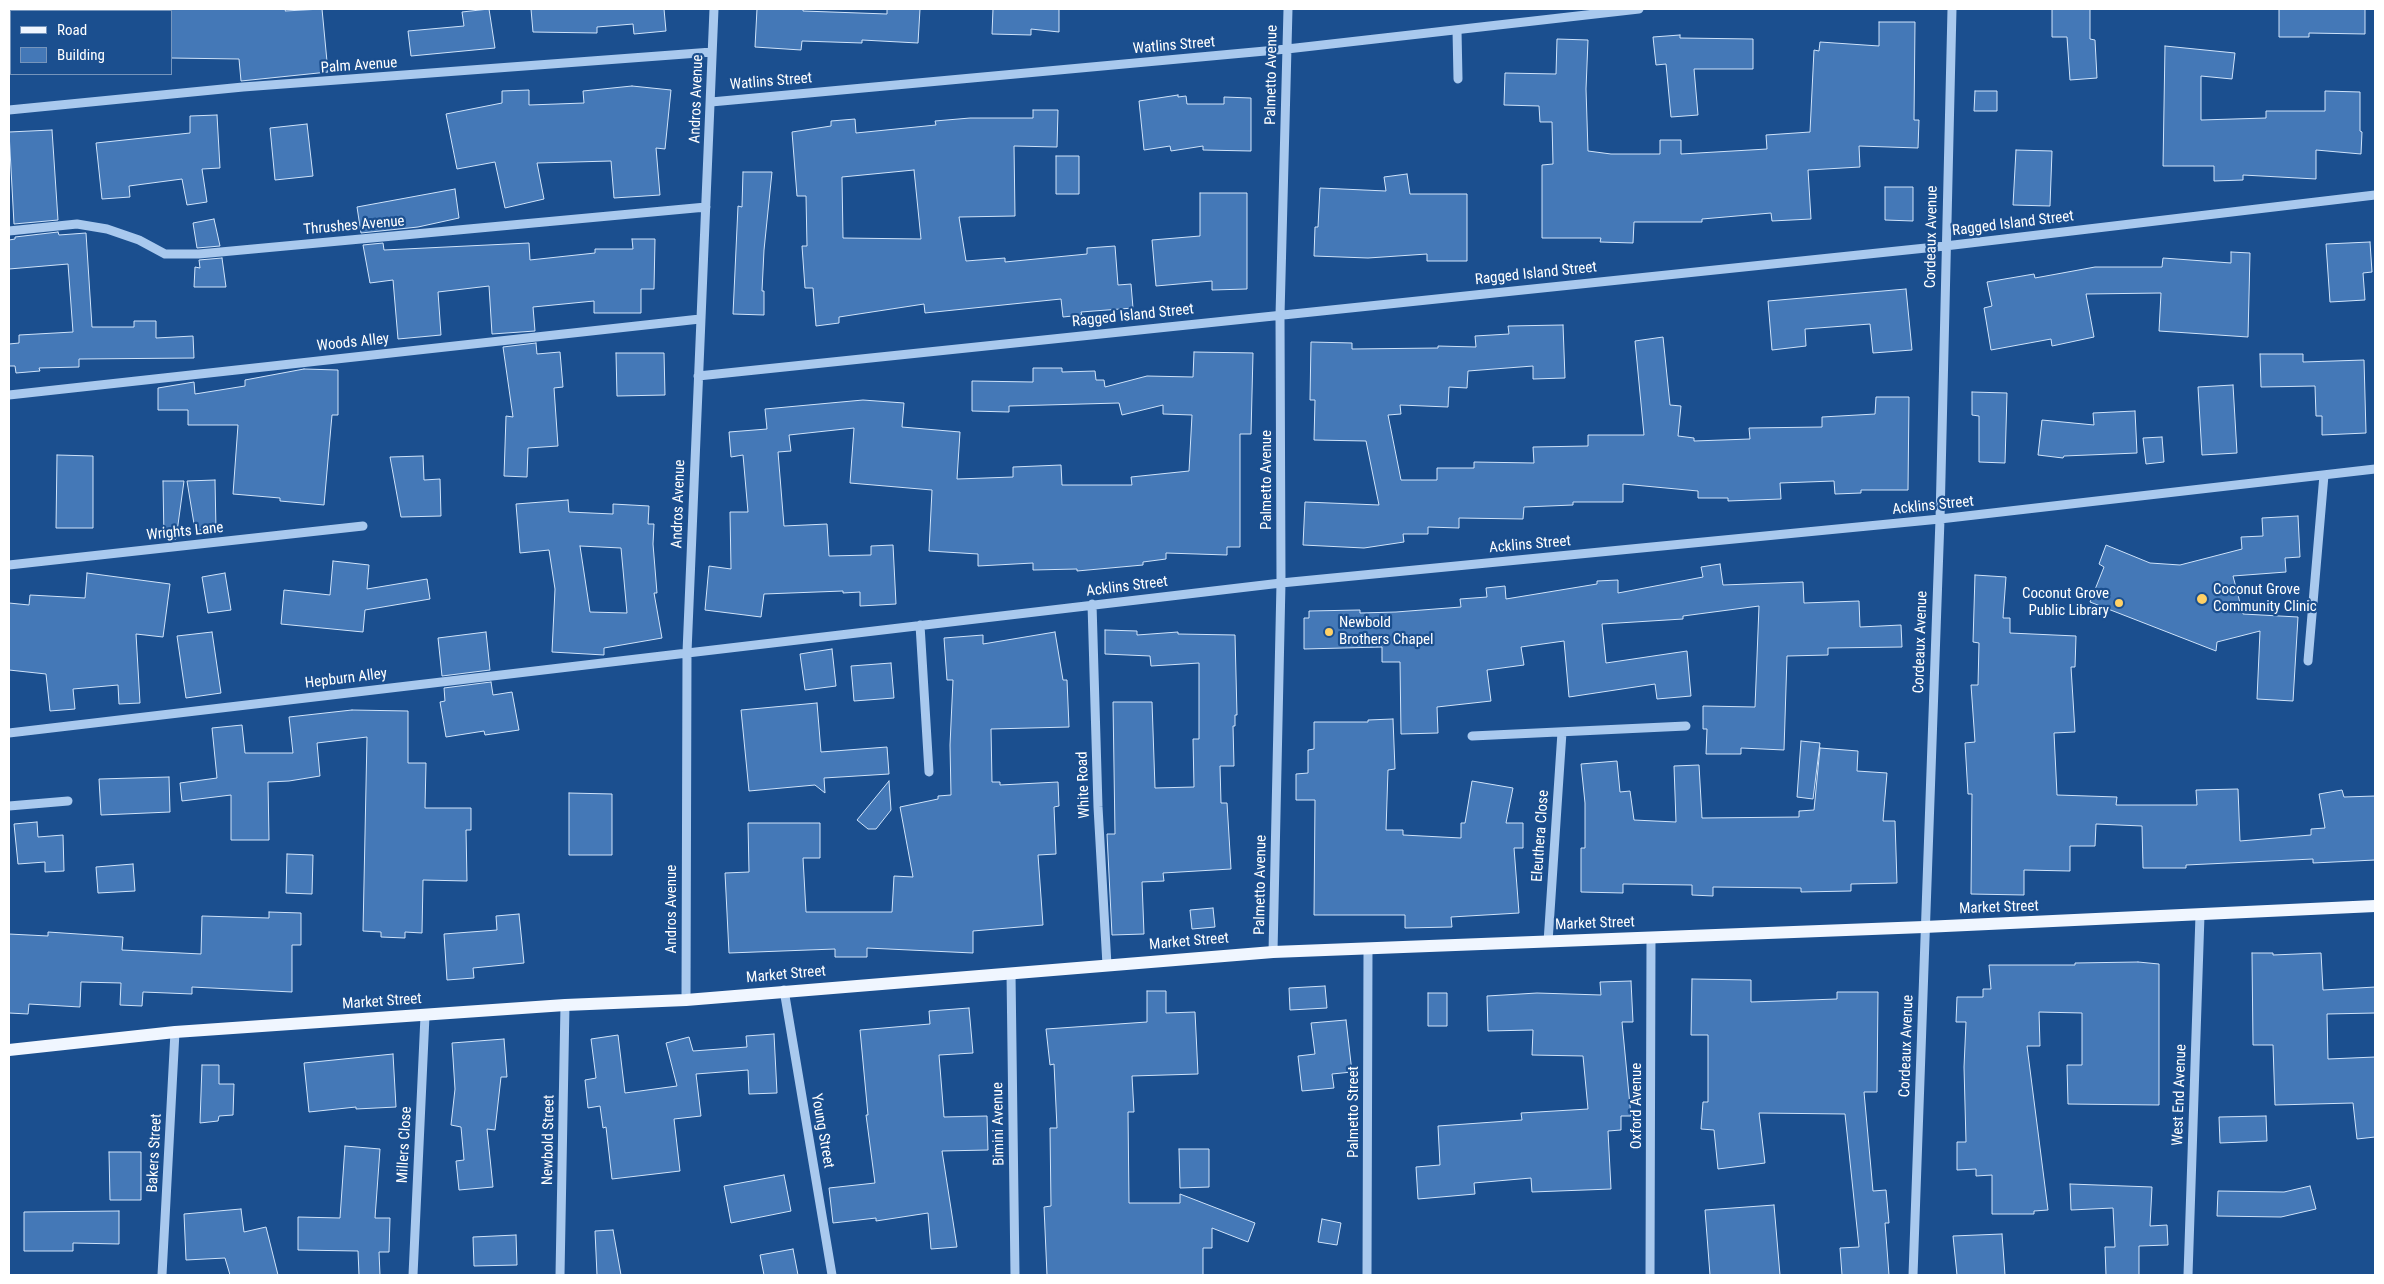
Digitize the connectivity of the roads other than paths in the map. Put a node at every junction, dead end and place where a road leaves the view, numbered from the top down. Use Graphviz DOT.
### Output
graph roads {
  1 [pos="714,9"];
  2 [pos="1288,9"];
  3 [pos="1639,9"];
  4 [pos="1952,9"];
  5 [pos="1457,30"];
  6 [pos="1287,49"];
  7 [pos="712,52"];
  8 [pos="1458,79"];
  9 [pos="711,102"];
  10 [pos="9,110"];
  11 [pos="2375,195"];
  12 [pos="706,206"];
  13 [pos="9,231"];
  14 [pos="1945,246"];
  15 [pos="1280,314"];
  16 [pos="700,319"];
  17 [pos="698,376"];
  18 [pos="9,395"];
  19 [pos="2375,469"];
  20 [pos="2324,475"];
  21 [pos="1940,519"];
  22 [pos="363,526"];
  23 [pos="9,565"];
  24 [pos="1281,583"];
  25 [pos="1092,604"];
  26 [pos="920,625"];
  27 [pos="687,652"];
  28 [pos="2308,661"];
  29 [pos="1686,726"];
  30 [pos="1562,732"];
  31 [pos="9,733"];
  32 [pos="1472,736"];
  33 [pos="929,772"];
  34 [pos="68,801"];
  35 [pos="9,806"];
  36 [pos="2375,906"];
  37 [pos="2200,915"];
  38 [pos="1924,927"];
  39 [pos="1651,938"];
  40 [pos="1548,942"];
  41 [pos="1368,949"];
  42 [pos="1273,952"];
  43 [pos="1107,965"];
  44 [pos="1011,973"];
  45 [pos="784,990"];
  46 [pos="686,1000"];
  47 [pos="565,1005"];
  48 [pos="425,1016"];
  49 [pos="175,1032"];
  50 [pos="9,1050"];
  51 [pos="162,1275"];
  52 [pos="413,1275"];
  53 [pos="560,1275"];
  54 [pos="832,1275"];
  55 [pos="1015,1275"];
  56 [pos="1367,1275"];
  57 [pos="1650,1275"];
  58 [pos="1913,1275"];
  59 [pos="2188,1275"];
  1 -- 7 [label="street, Andros Avenue"];
  2 -- 6 [label="street, Palmetto Avenue"];
  3 -- 5 [label="street, Watlins Street"];
  4 -- 14 [label="street, Cordeaux Avenue"];
  5 -- 6 [label="street, Watlins Street"];
  5 -- 8 [label="street"];
  6 -- 9 [label="street, Watlins Street"];
  6 -- 15 [label="street, Palmetto Avenue"];
  7 -- 9 [label="street, Andros Avenue"];
  7 -- 10 [label="street, Palm Avenue"];
  9 -- 12 [label="street, Andros Avenue"];
  11 -- 14 [label="street, Ragged Island Street"];
  12 -- 13 [label="street, Thrushes Avenue"];
  12 -- 16 [label="street, Andros Avenue"];
  14 -- 15 [label="street, Ragged Island Street"];
  14 -- 21 [label="street, Cordeaux Avenue"];
  15 -- 17 [label="street, Ragged Island Street"];
  15 -- 24 [label="street, Palmetto Avenue"];
  16 -- 17 [label="street, Andros Avenue"];
  16 -- 18 [label="street, Woods Alley"];
  17 -- 27 [label="street, Andros Avenue"];
  19 -- 20 [label="street, Acklins Street"];
  20 -- 21 [label="street, Acklins Street"];
  20 -- 28 [label="street"];
  21 -- 24 [label="street, Acklins Street"];
  21 -- 38 [label="street, Cordeaux Avenue"];
  22 -- 23 [label="street, Wrights Lane"];
  24 -- 25 [label="street, Acklins Street"];
  24 -- 42 [label="street, Palmetto Avenue"];
  25 -- 26 [label="street, Acklins Street"];
  25 -- 43 [label="street, White Road"];
  26 -- 27 [label="street, Acklins Street"];
  26 -- 33 [label="street"];
  27 -- 31 [label="street, Hepburn Alley"];
  27 -- 46 [label="street, Andros Avenue"];
  29 -- 30 [label="street"];
  30 -- 32 [label="street"];
  30 -- 40 [label="street, Eleuthera Close"];
  34 -- 35 [label="street"];
  36 -- 37 [label="main road, Market Street"];
  37 -- 38 [label="main road, Market Street"];
  37 -- 59 [label="street, West End Avenue"];
  38 -- 39 [label="main road, Market Street"];
  38 -- 58 [label="street, Cordeaux Avenue"];
  39 -- 40 [label="main road, Market Street"];
  39 -- 57 [label="street, Oxford Avenue"];
  40 -- 41 [label="main road, Market Street"];
  41 -- 42 [label="main road, Market Street"];
  41 -- 56 [label="street, Palmetto Street"];
  42 -- 43 [label="main road, Market Street"];
  43 -- 44 [label="main road, Market Street"];
  44 -- 45 [label="main road, Market Street"];
  44 -- 55 [label="street, Bimini Avenue"];
  45 -- 46 [label="main road, Market Street"];
  45 -- 54 [label="street, Young Street"];
  46 -- 47 [label="main road, Market Street"];
  47 -- 48 [label="main road, Market Street"];
  47 -- 53 [label="street, Newbold Street"];
  48 -- 49 [label="main road, Market Street"];
  48 -- 52 [label="street, Millers Close"];
  49 -- 50 [label="main road, Market Street"];
  49 -- 51 [label="street, Bakers Street"];
}
